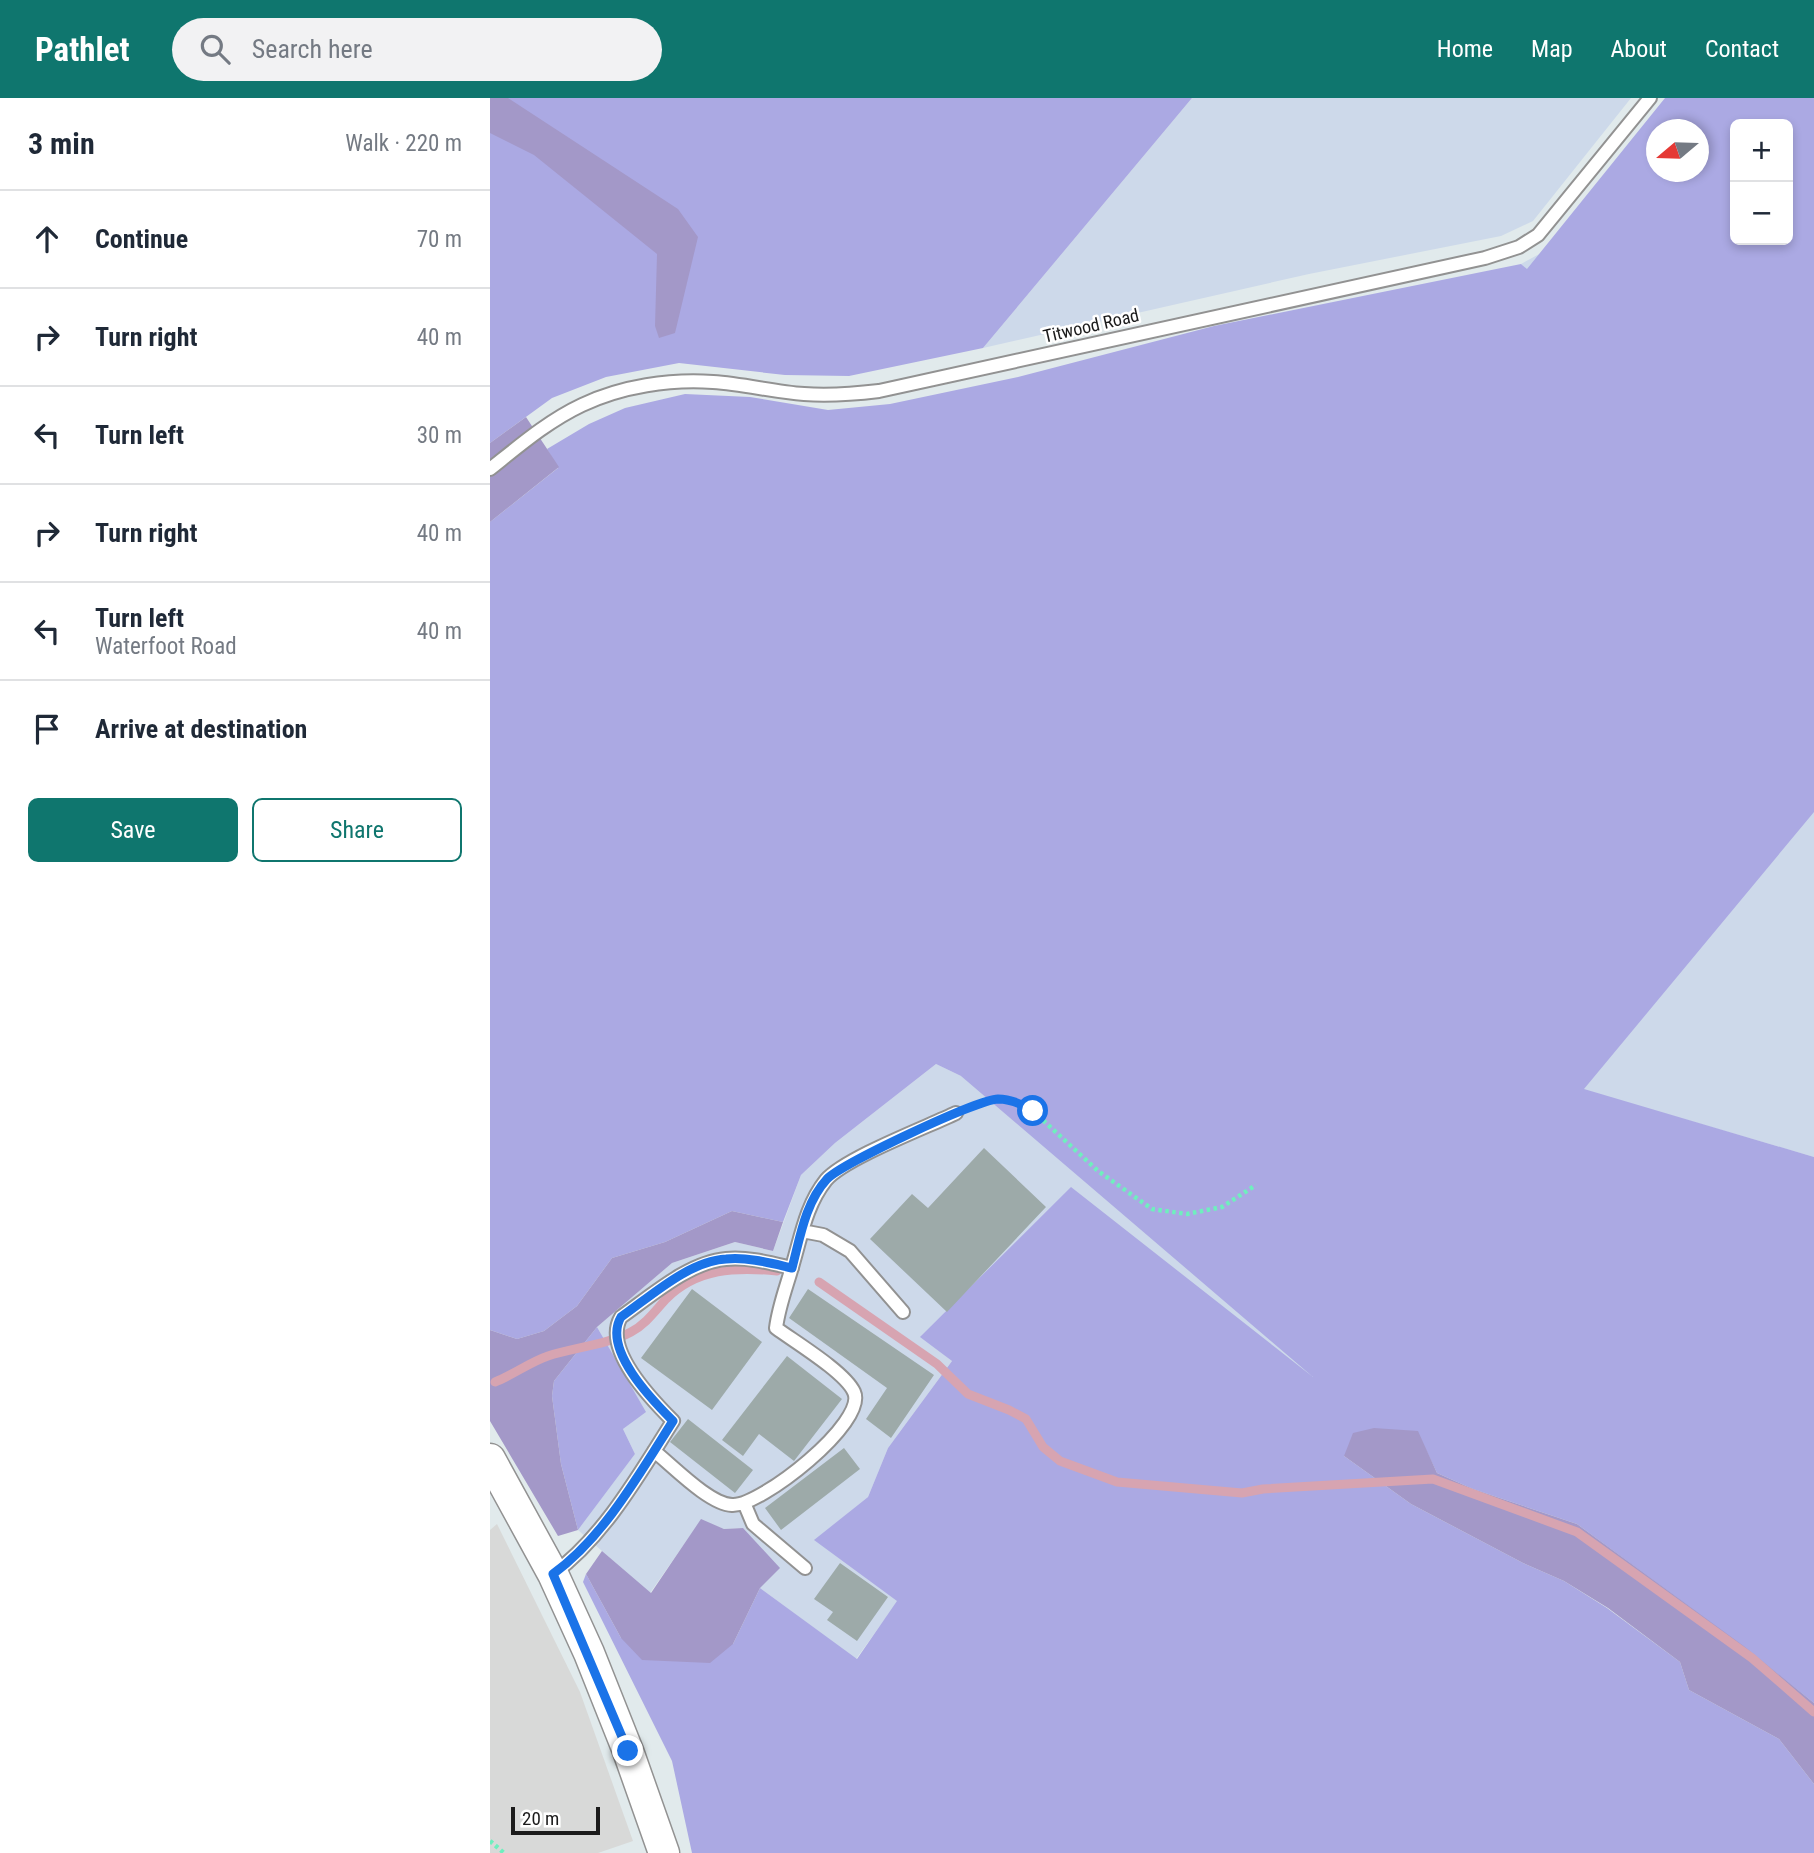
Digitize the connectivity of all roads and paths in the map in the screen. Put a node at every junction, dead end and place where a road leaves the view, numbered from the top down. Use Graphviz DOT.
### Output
graph roads {
  1 [pos="1650,98"];
  2 [pos="490,469"];
  3 [pos="956,1113"];
  4 [pos="1256,1185"];
  5 [pos="802,1231"];
  6 [pos="792,1268"];
  7 [pos="903,1312"];
  8 [pos="654,1451"];
  9 [pos="490,1459"];
  10 [pos="745,1505"];
  11 [pos="805,1569"];
  12 [pos="553,1574"];
  13 [pos="490,1841"];
  14 [pos="504,1853"];
  15 [pos="664,1853"];
  1 -- 2 [label="lane, Titwood Road"];
  3 -- 4 [label="path"];
  3 -- 5 [label="lane"];
  5 -- 6 [label="lane"];
  5 -- 7 [label="lane"];
  6 -- 8 [label="lane"];
  6 -- 10 [label="lane"];
  8 -- 10 [label="lane"];
  8 -- 12 [label="lane"];
  9 -- 12 [label="street"];
  10 -- 11 [label="lane"];
  12 -- 15 [label="street"];
  13 -- 14 [label="path"];
}
